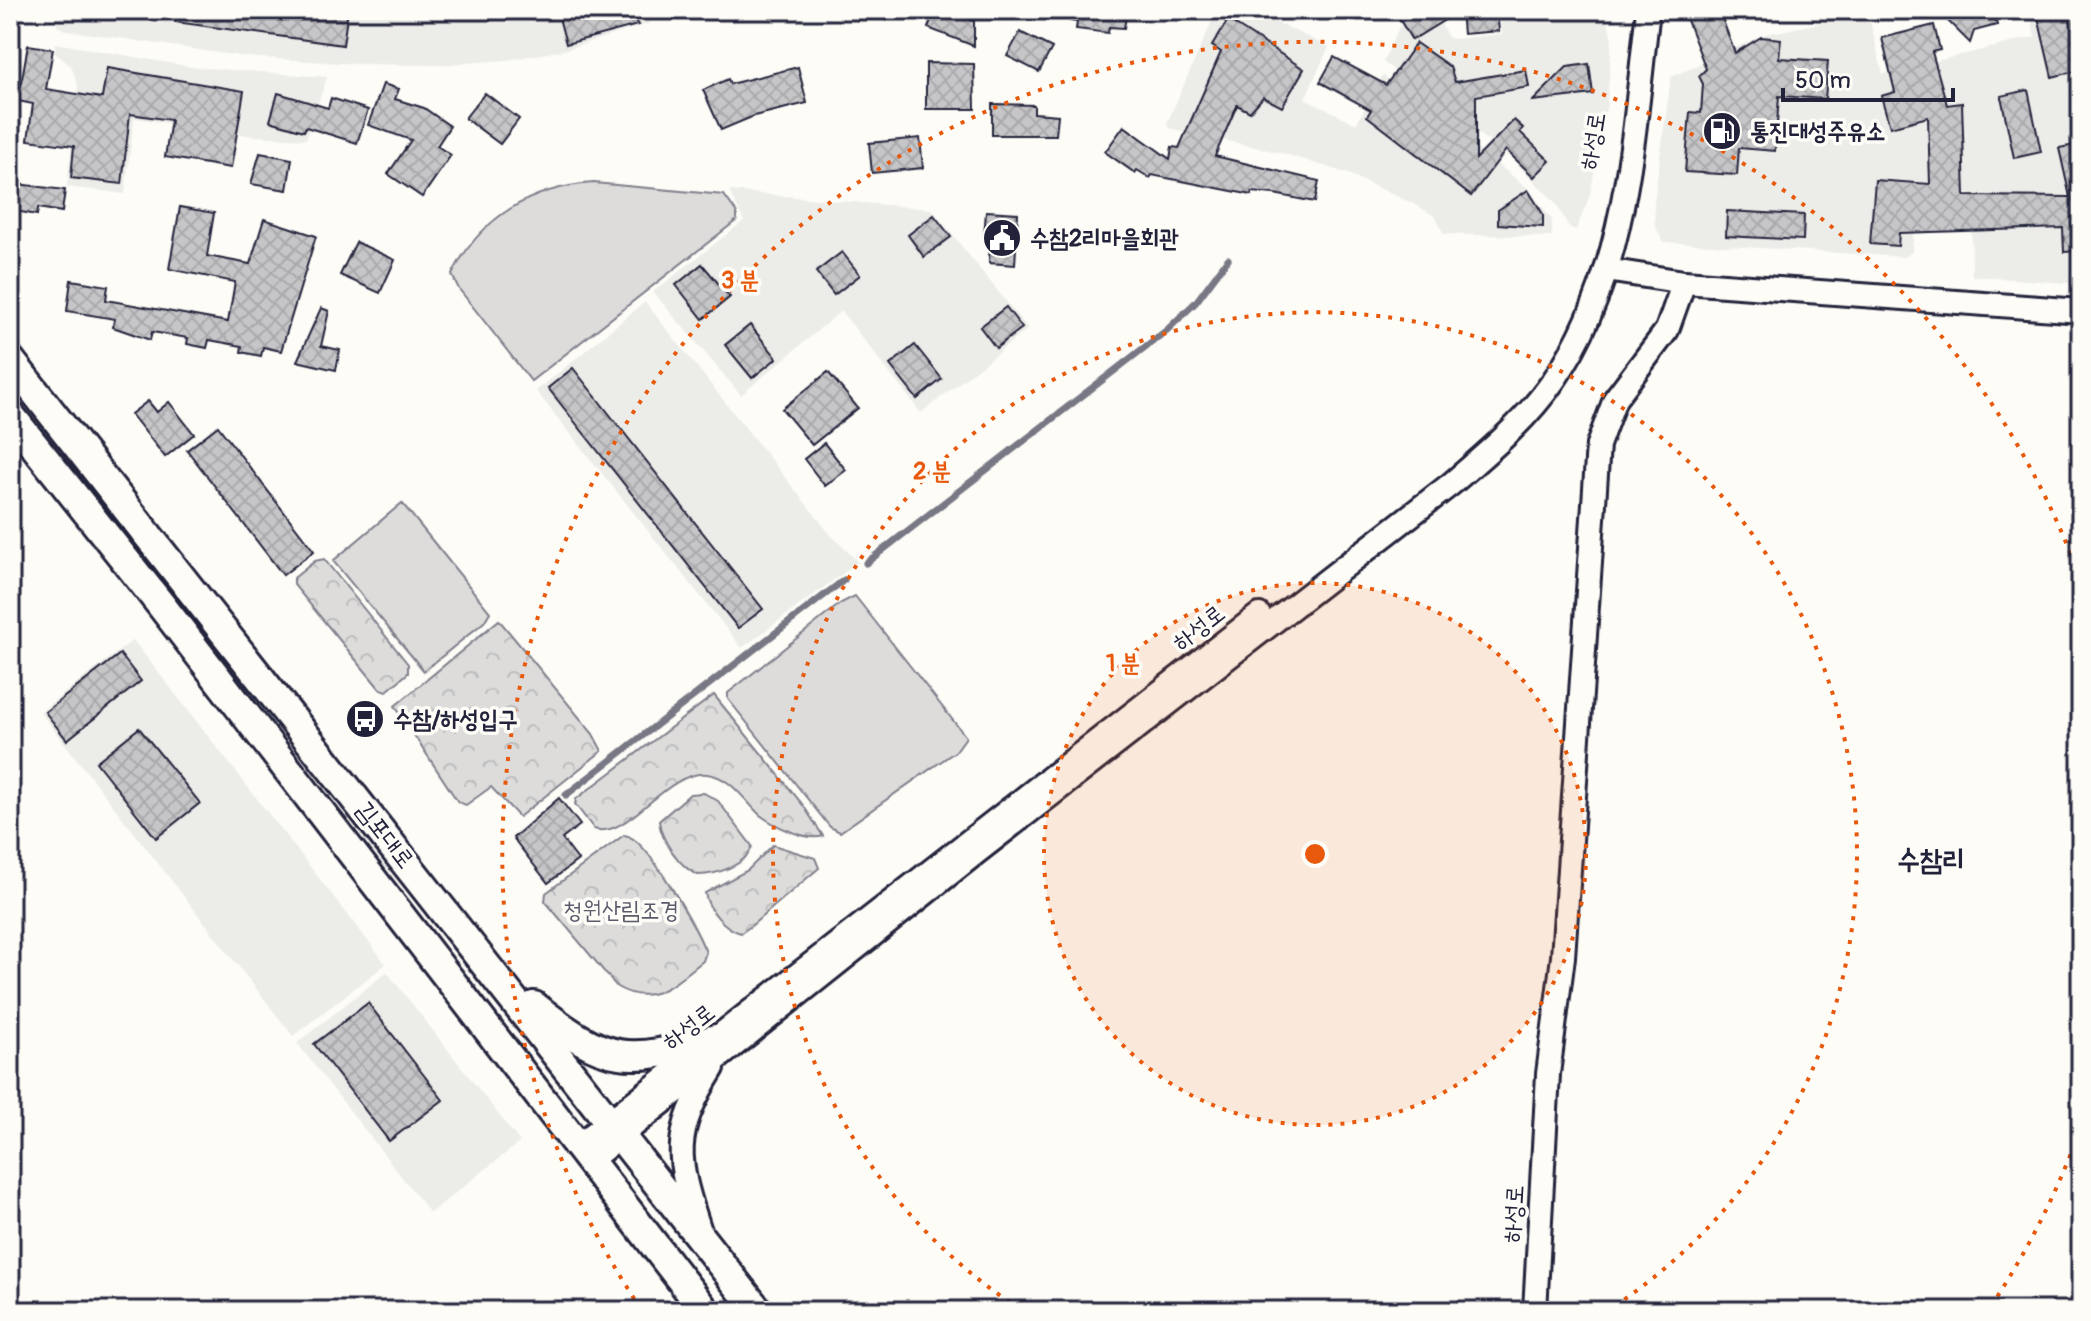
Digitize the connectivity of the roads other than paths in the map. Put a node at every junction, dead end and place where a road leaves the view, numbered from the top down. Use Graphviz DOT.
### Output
graph roads {
  1 [pos="1635,10"];
  2 [pos="1648,10"];
  3 [pos="1606,270"];
  4 [pos="1684,282"];
  5 [pos="2081,311"];
  6 [pos="10,360"];
  7 [pos="10,415"];
  8 [pos="495,975"];
  9 [pos="718,1047"];
  10 [pos="614,1128"];
  11 [pos="584,1153"];
  12 [pos="703,1240"];
  13 [pos="705,1311"];
  14 [pos="758,1311"];
  15 [pos="1535,1311"];
  1 -- 9 [label="street, 하성로"];
  2 -- 3 [label="street, 하성로"];
  3 -- 4 [label="street"];
  3 -- 9 [label="street, 하성로"];
  4 -- 5 [label="street"];
  4 -- 15 [label="street, 하성로"];
  6 -- 8 [label="main road, 김포대로"];
  7 -- 11 [label="main road, 김포대로"];
  8 -- 9 [label="main road"];
  8 -- 10 [label="main road, 김포대로"];
  9 -- 10 [label="street, 하성로"];
  9 -- 12 [label="street"];
  10 -- 11 [label="street, 하성로"];
  10 -- 12 [label="main road, 김포대로"];
  11 -- 13 [label="main road, 김포대로"];
  12 -- 14 [label="main road, 김포대로"];
}
